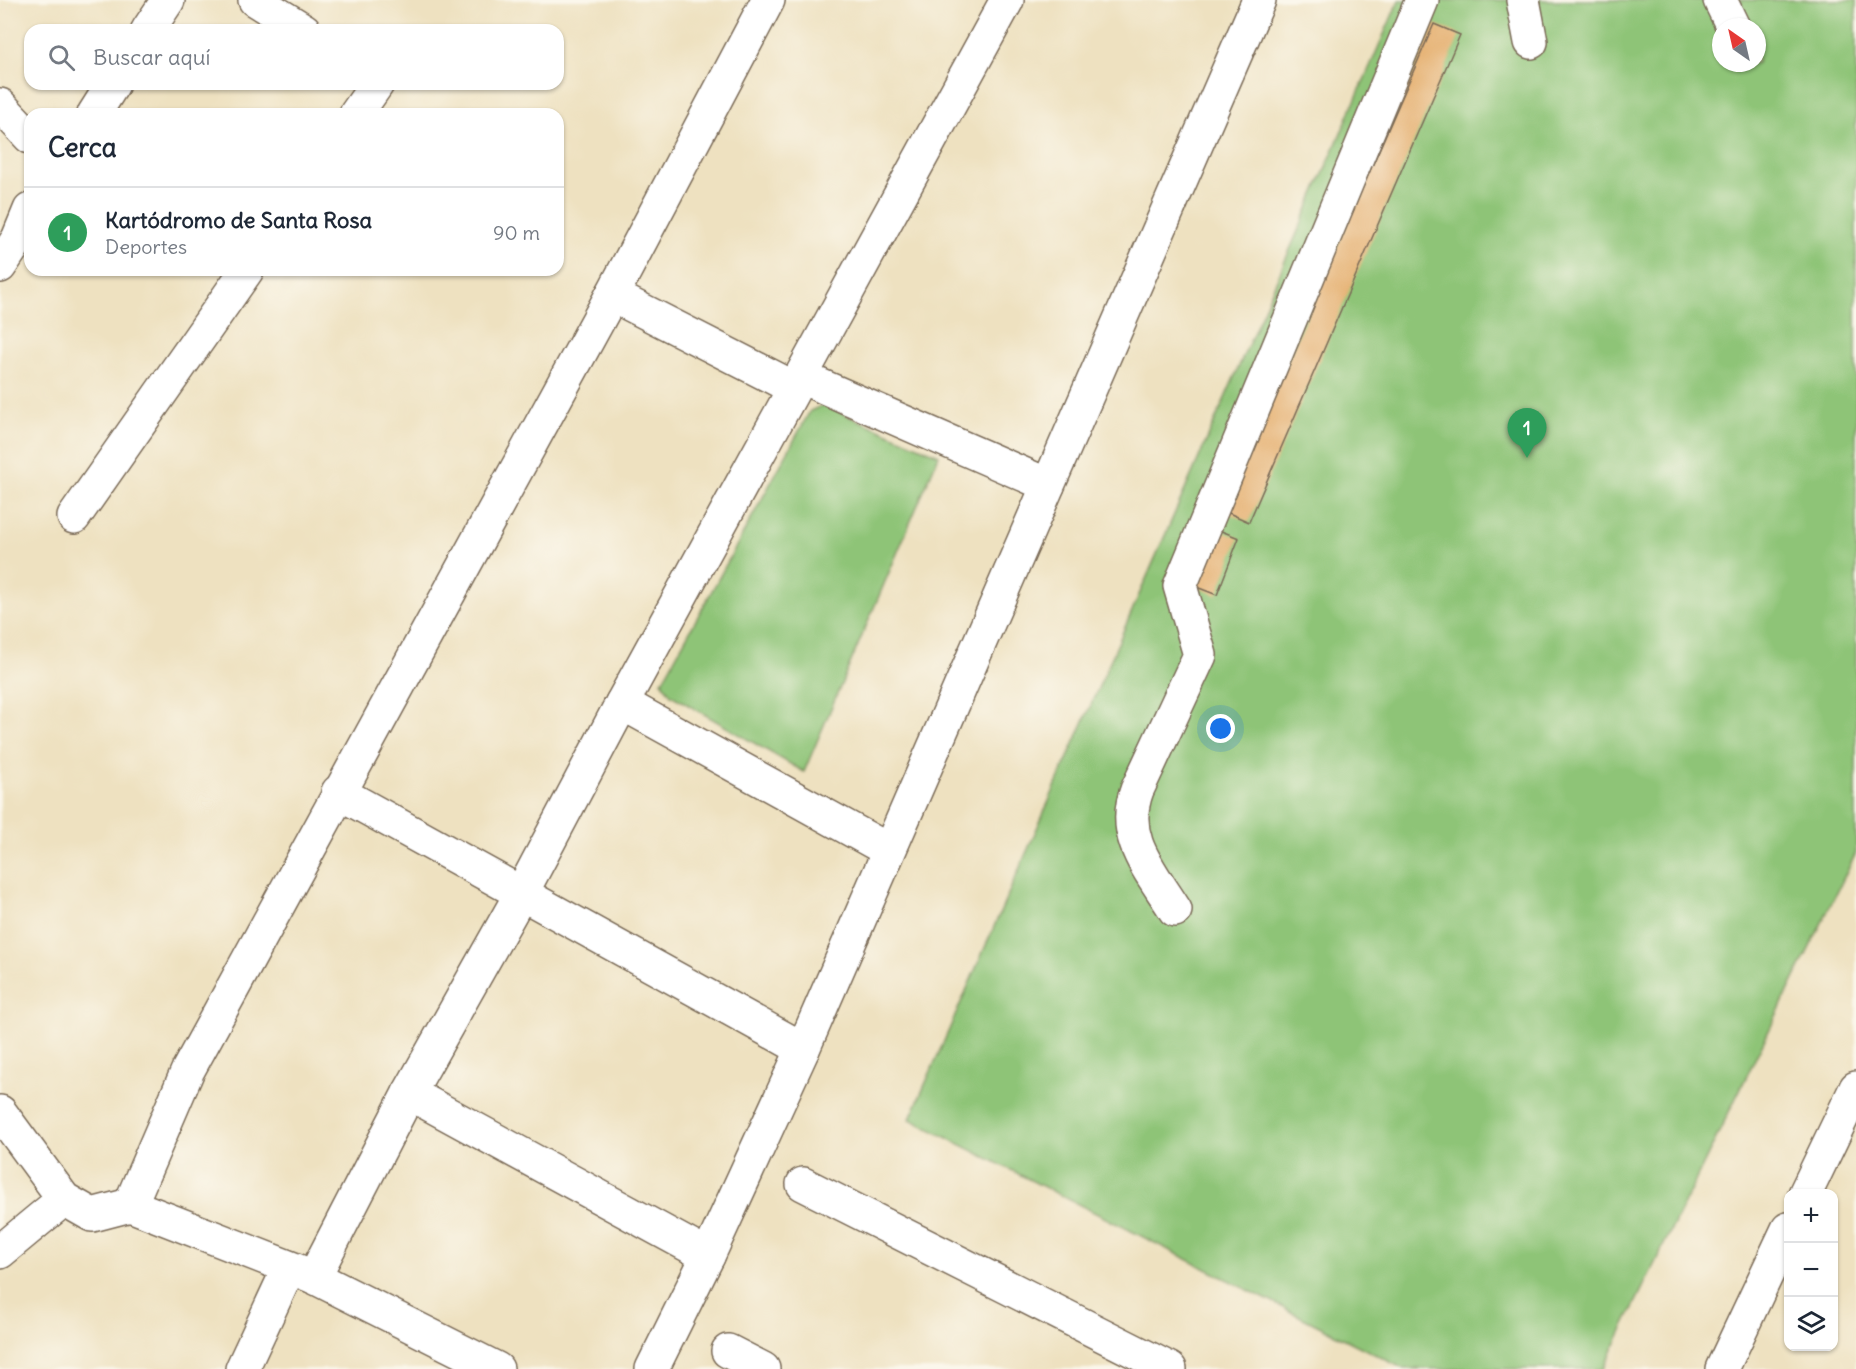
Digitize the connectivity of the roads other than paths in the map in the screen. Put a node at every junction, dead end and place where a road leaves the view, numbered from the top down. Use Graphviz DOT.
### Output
graph roads {
  1 [pos="168,0"];
  2 [pos="255,0"];
  3 [pos="768,0"];
  4 [pos="1007,0"];
  5 [pos="1259,0"];
  6 [pos="1422,0"];
  7 [pos="1523,0"];
  8 [pos="1720,0"];
  9 [pos="1729,18"];
  10 [pos="152,24"];
  11 [pos="294,24"];
  12 [pos="1531,42"];
  13 [pos="109,90"];
  14 [pos="373,90"];
  15 [pos="0,105"];
  16 [pos="98,108"];
  17 [pos="360,108"];
  18 [pos="24,131"];
  19 [pos="24,224"];
  20 [pos="0,266"];
  21 [pos="243,276"];
  22 [pos="612,295"];
  23 [pos="798,383"];
  24 [pos="1048,485"];
  25 [pos="74,517"];
  26 [pos="622,703"];
  27 [pos="338,792"];
  28 [pos="888,850"];
  29 [pos="521,894"];
  30 [pos="1175,910"];
  31 [pos="803,1049"];
  32 [pos="1856,1088"];
  33 [pos="409,1093"];
  34 [pos="0,1112"];
  35 [pos="803,1184"];
  36 [pos="1808,1189"];
  37 [pos="64,1199"];
  38 [pos="130,1205"];
  39 [pos="1784,1237"];
  40 [pos="0,1252"];
  41 [pos="708,1256"];
  42 [pos="302,1273"];
  43 [pos="728,1351"];
  44 [pos="242,1369"];
  45 [pos="497,1369"];
  46 [pos="652,1369"];
  47 [pos="763,1369"];
  48 [pos="1170,1369"];
  49 [pos="1722,1369"];
  1 -- 10 [label="street"];
  2 -- 11 [label="street"];
  3 -- 22 [label="street"];
  4 -- 23 [label="street"];
  5 -- 24 [label="street"];
  6 -- 30 [label="street"];
  7 -- 12 [label="street"];
  8 -- 9 [label="street"];
  13 -- 16 [label="street"];
  14 -- 17 [label="street"];
  15 -- 18 [label="street"];
  19 -- 20 [label="street"];
  21 -- 25 [label="street"];
  22 -- 23 [label="street"];
  22 -- 27 [label="street"];
  23 -- 24 [label="street"];
  23 -- 26 [label="street"];
  24 -- 28 [label="street"];
  26 -- 28 [label="street"];
  26 -- 29 [label="street"];
  27 -- 29 [label="street"];
  27 -- 38 [label="street"];
  28 -- 31 [label="street"];
  29 -- 31 [label="street"];
  29 -- 33 [label="street"];
  31 -- 41 [label="street"];
  32 -- 36 [label="street"];
  33 -- 41 [label="street"];
  33 -- 42 [label="street"];
  34 -- 37 [label="street"];
  35 -- 48 [label="street"];
  37 -- 38 [label="street"];
  37 -- 40 [label="street"];
  38 -- 42 [label="street"];
  39 -- 49 [label="street"];
  41 -- 46 [label="street"];
  42 -- 44 [label="street"];
  42 -- 45 [label="street"];
  43 -- 47 [label="street"];
}
